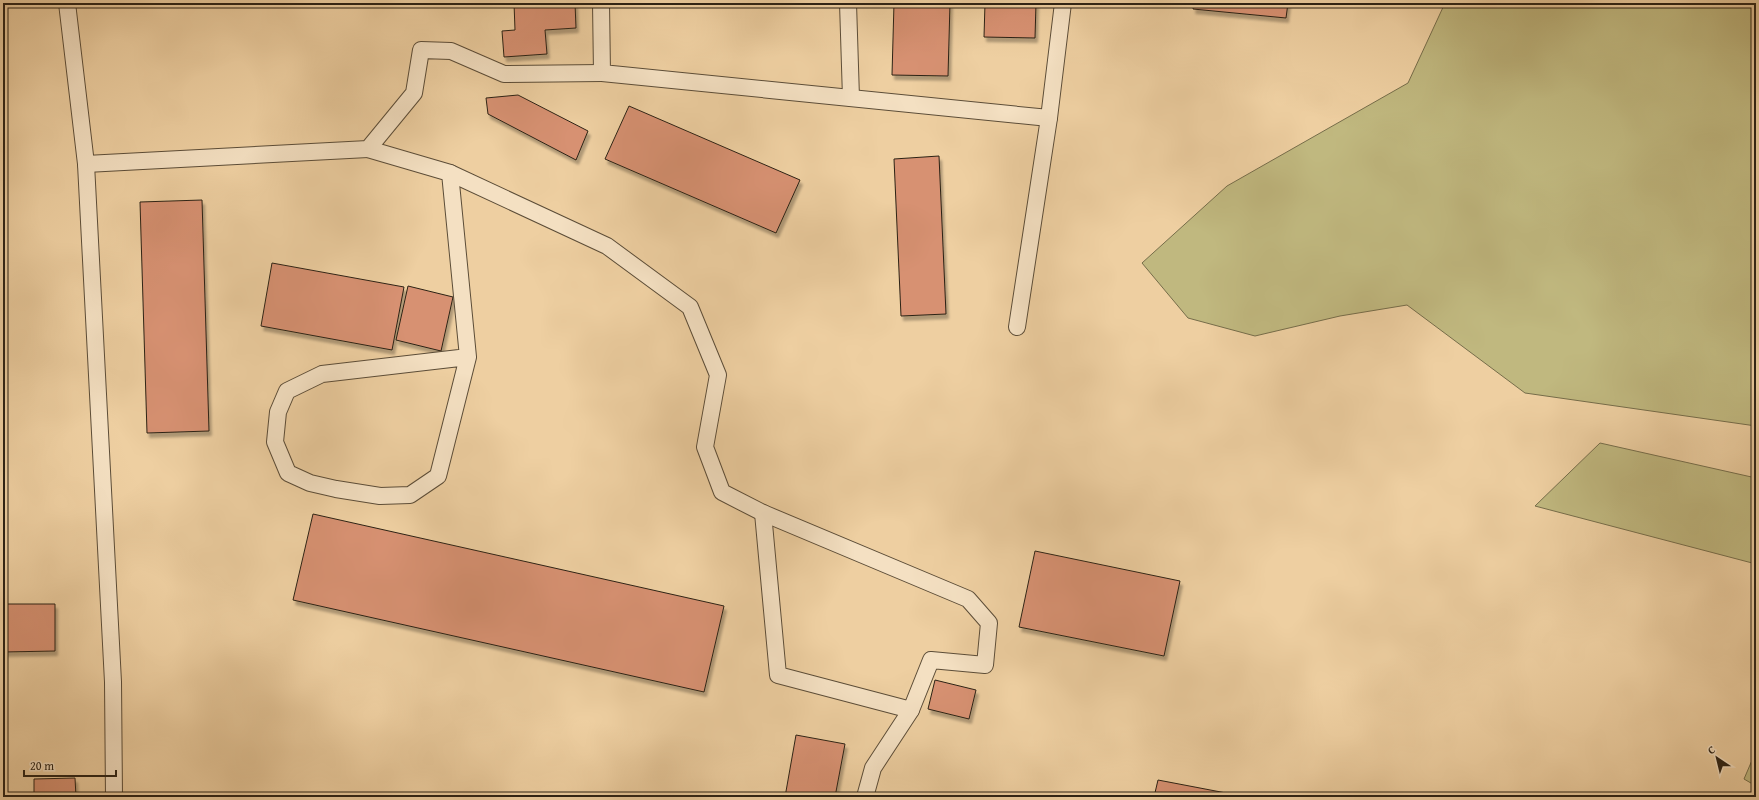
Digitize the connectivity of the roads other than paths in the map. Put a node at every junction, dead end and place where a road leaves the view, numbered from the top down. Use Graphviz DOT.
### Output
graph roads {
  1 [pos="67,3"];
  2 [pos="601,3"];
  3 [pos="848,3"];
  4 [pos="1064,3"];
  5 [pos="602,73"];
  6 [pos="851,98"];
  7 [pos="1049,118"];
  8 [pos="368,149"];
  9 [pos="86,164"];
  10 [pos="450,173"];
  11 [pos="1016,327"];
  12 [pos="468,357"];
  13 [pos="763,513"];
  14 [pos="911,710"];
  15 [pos="114,797"];
  16 [pos="865,797"];
  1 -- 9 [label="lane"];
  2 -- 5 [label="lane"];
  3 -- 6 [label="lane"];
  4 -- 7 [label="lane"];
  5 -- 6 [label="lane"];
  5 -- 8 [label="lane"];
  6 -- 7 [label="lane"];
  7 -- 11 [label="lane"];
  8 -- 9 [label="lane"];
  8 -- 10 [label="lane"];
  9 -- 15 [label="lane"];
  10 -- 12 [label="lane"];
  10 -- 13 [label="lane"];
  12 -- 12 [label="lane"];
  13 -- 14 [label="lane"];
  13 -- 14 [label="lane"];
  14 -- 16 [label="lane"];
}
